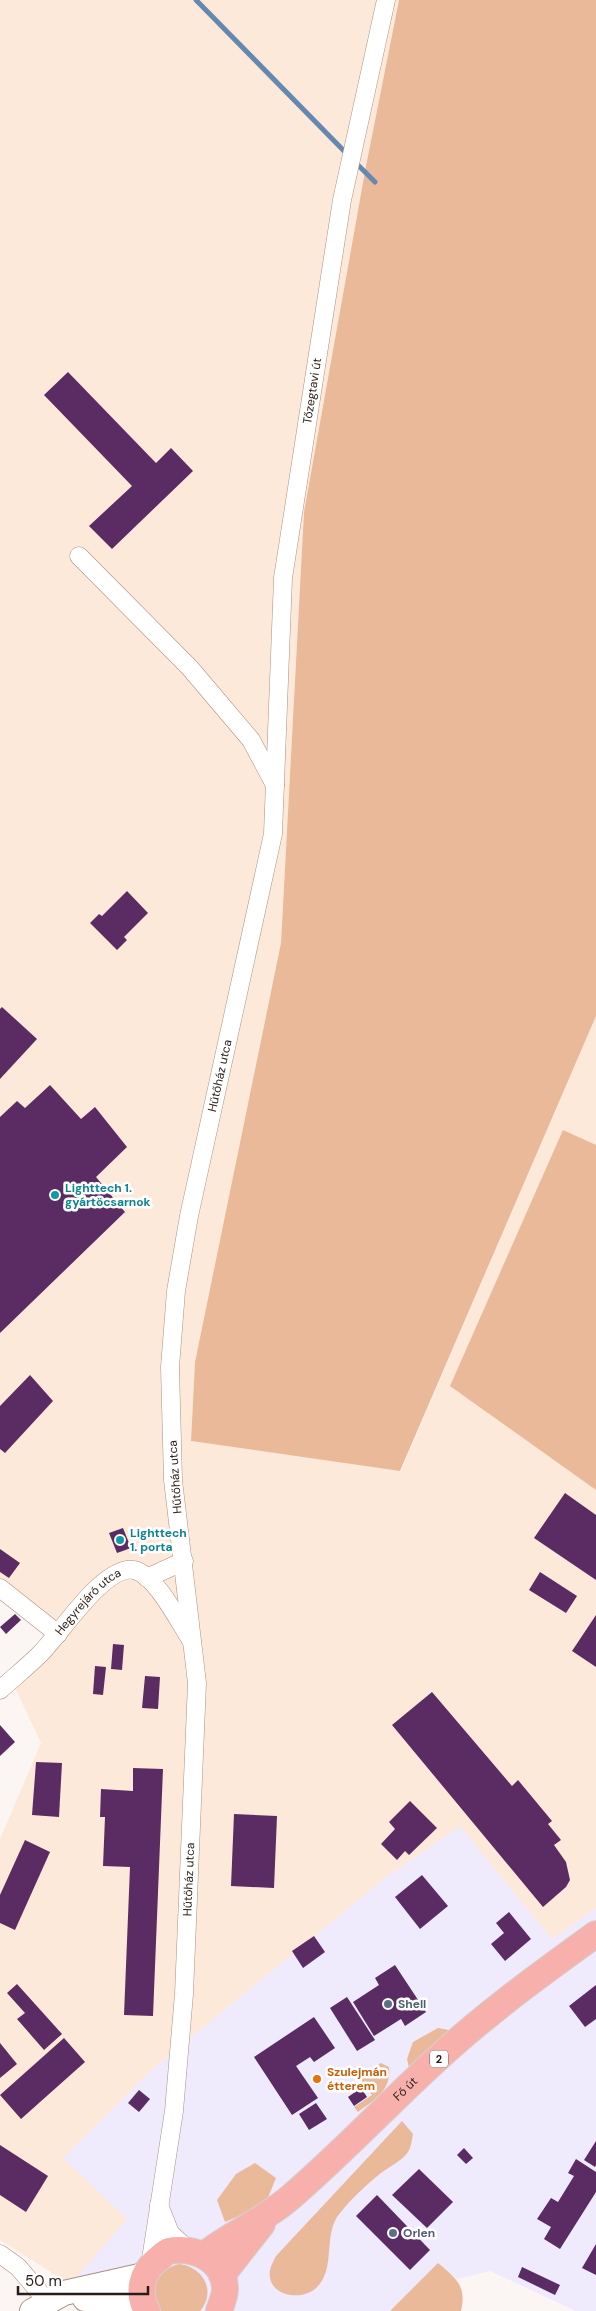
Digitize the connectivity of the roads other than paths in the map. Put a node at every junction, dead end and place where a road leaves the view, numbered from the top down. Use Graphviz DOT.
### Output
graph roads {
  1 [pos="386,0"];
  2 [pos="79,556"];
  3 [pos="275,786"];
  4 [pos="184,1561"];
  5 [pos="147,1578"];
  6 [pos="0,1588"];
  7 [pos="58,1634"];
  8 [pos="193,1644"];
  9 [pos="0,1690"];
  10 [pos="596,1934"];
  11 [pos="159,2205"];
  12 [pos="270,2214"];
  13 [pos="196,2252"];
  14 [pos="0,2254"];
  15 [pos="147,2271"];
  16 [pos="222,2275"];
  17 [pos="40,2306"];
  18 [pos="145,2308"];
  19 [pos="219,2311"];
  1 -- 3 [label="street, Tőzegtavi út"];
  2 -- 3 [label="street"];
  3 -- 4 [label="street, Hűtőház utca"];
  4 -- 5 [label="street"];
  4 -- 8 [label="street, Hűtőház utca"];
  5 -- 7 [label="street, Hegyrejáró utca"];
  5 -- 8 [label="street"];
  6 -- 7 [label="street"];
  7 -- 9 [label="street, Hegyrejáró utca"];
  8 -- 11 [label="street, Hűtőház utca"];
  10 -- 12 [label="main road, Fő út / 2"];
  11 -- 13 [label="street"];
  11 -- 15 [label="street, Hűtőház utca"];
  12 -- 13 [label="main road, Fő út / 2"];
  12 -- 16 [label="main road, Fő út / 2"];
  13 -- 15 [label="main road, Fő út / 2"];
  13 -- 16 [label="main road"];
  14 -- 17 [label="street"];
  15 -- 17 [label="main road"];
  15 -- 18 [label="main road"];
  16 -- 19 [label="main road"];
  17 -- 18 [label="main road"];
}
